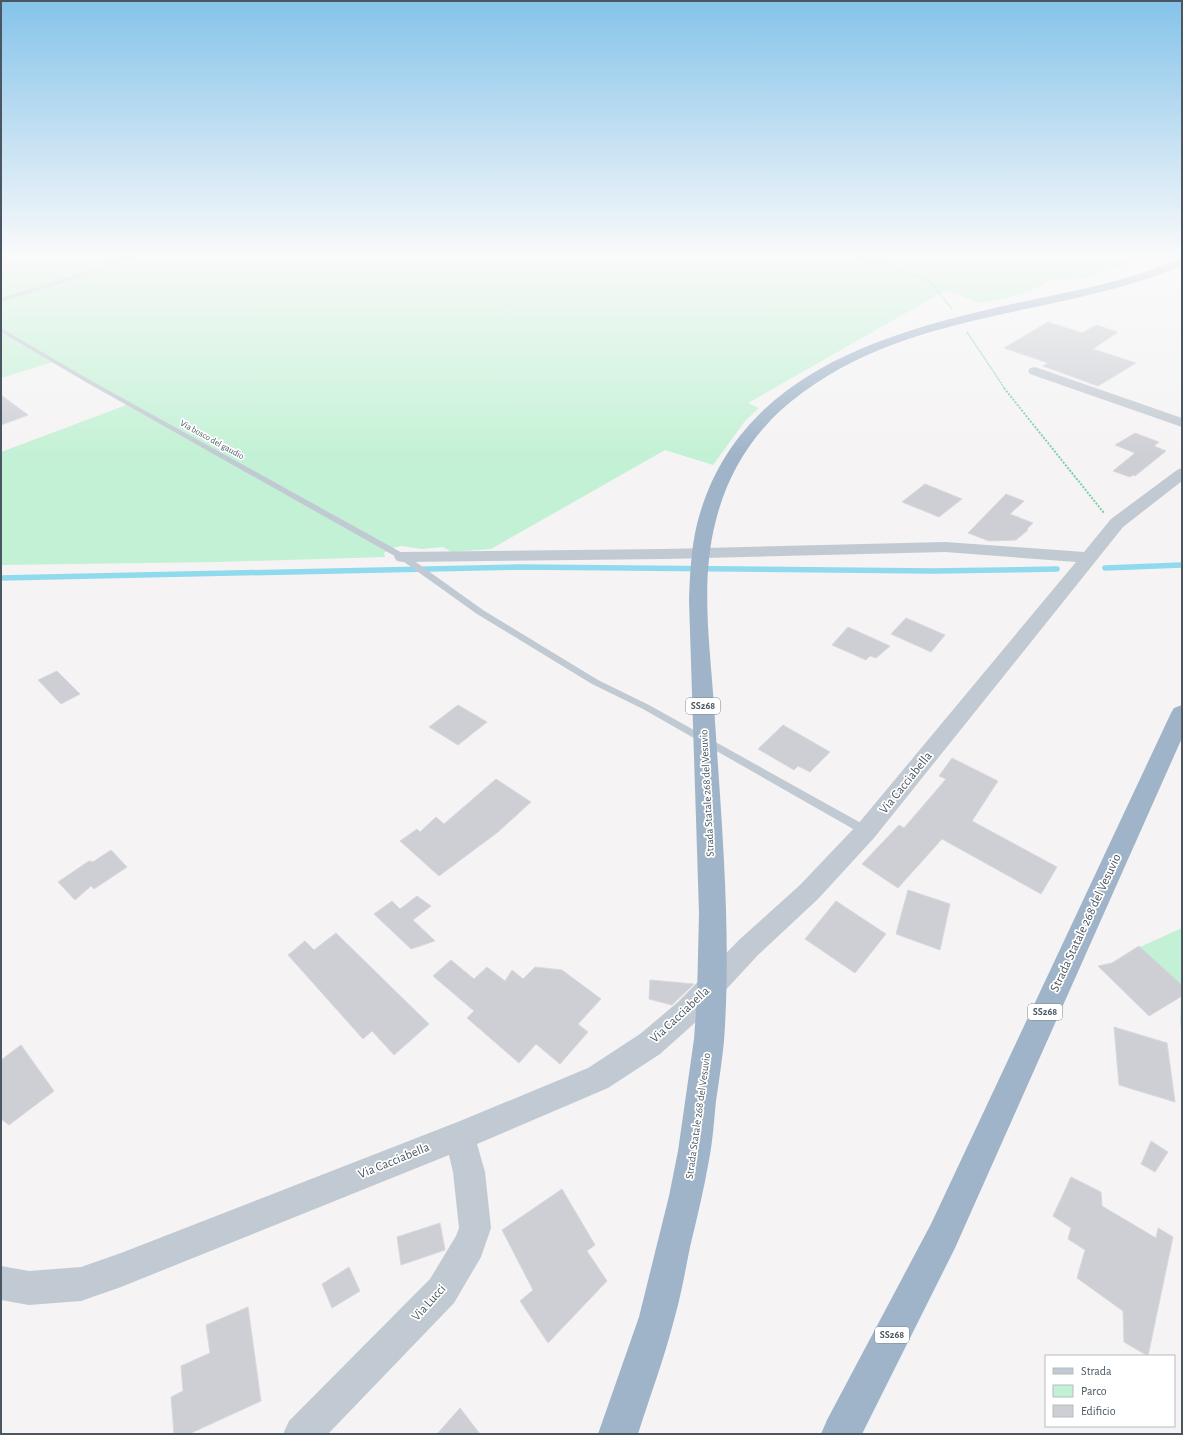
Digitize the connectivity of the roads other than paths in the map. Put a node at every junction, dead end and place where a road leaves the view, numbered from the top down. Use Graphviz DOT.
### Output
graph roads {
  1 [pos="952,322"];
  2 [pos="1,330"];
  3 [pos="1035,371"];
  4 [pos="1182,423"];
  5 [pos="1182,473"];
  6 [pos="1089,558"];
  7 [pos="409,561"];
  8 [pos="1182,713"];
  9 [pos="866,831"];
  10 [pos="460,1136"];
  11 [pos="1,1283"];
  12 [pos="302,1434"];
  13 [pos="618,1434"];
  14 [pos="841,1434"];
  1 -- 13 [label="highway, Strada Statale 268 del Vesuvio / SS268"];
  2 -- 7 [label="lane, Via bosco del gaudio"];
  3 -- 4 [label="street"];
  5 -- 6 [label="street, Via Cacciabella"];
  6 -- 7 [label="street"];
  6 -- 9 [label="street, Via Cacciabella"];
  7 -- 9 [label="lane, Via bosco del gaudio"];
  8 -- 14 [label="highway, Strada Statale 268 del Vesuvio / SS268"];
  9 -- 10 [label="street, Via Cacciabella"];
  10 -- 11 [label="street, Via Cacciabella"];
  10 -- 12 [label="street, Via Lucci"];
}
